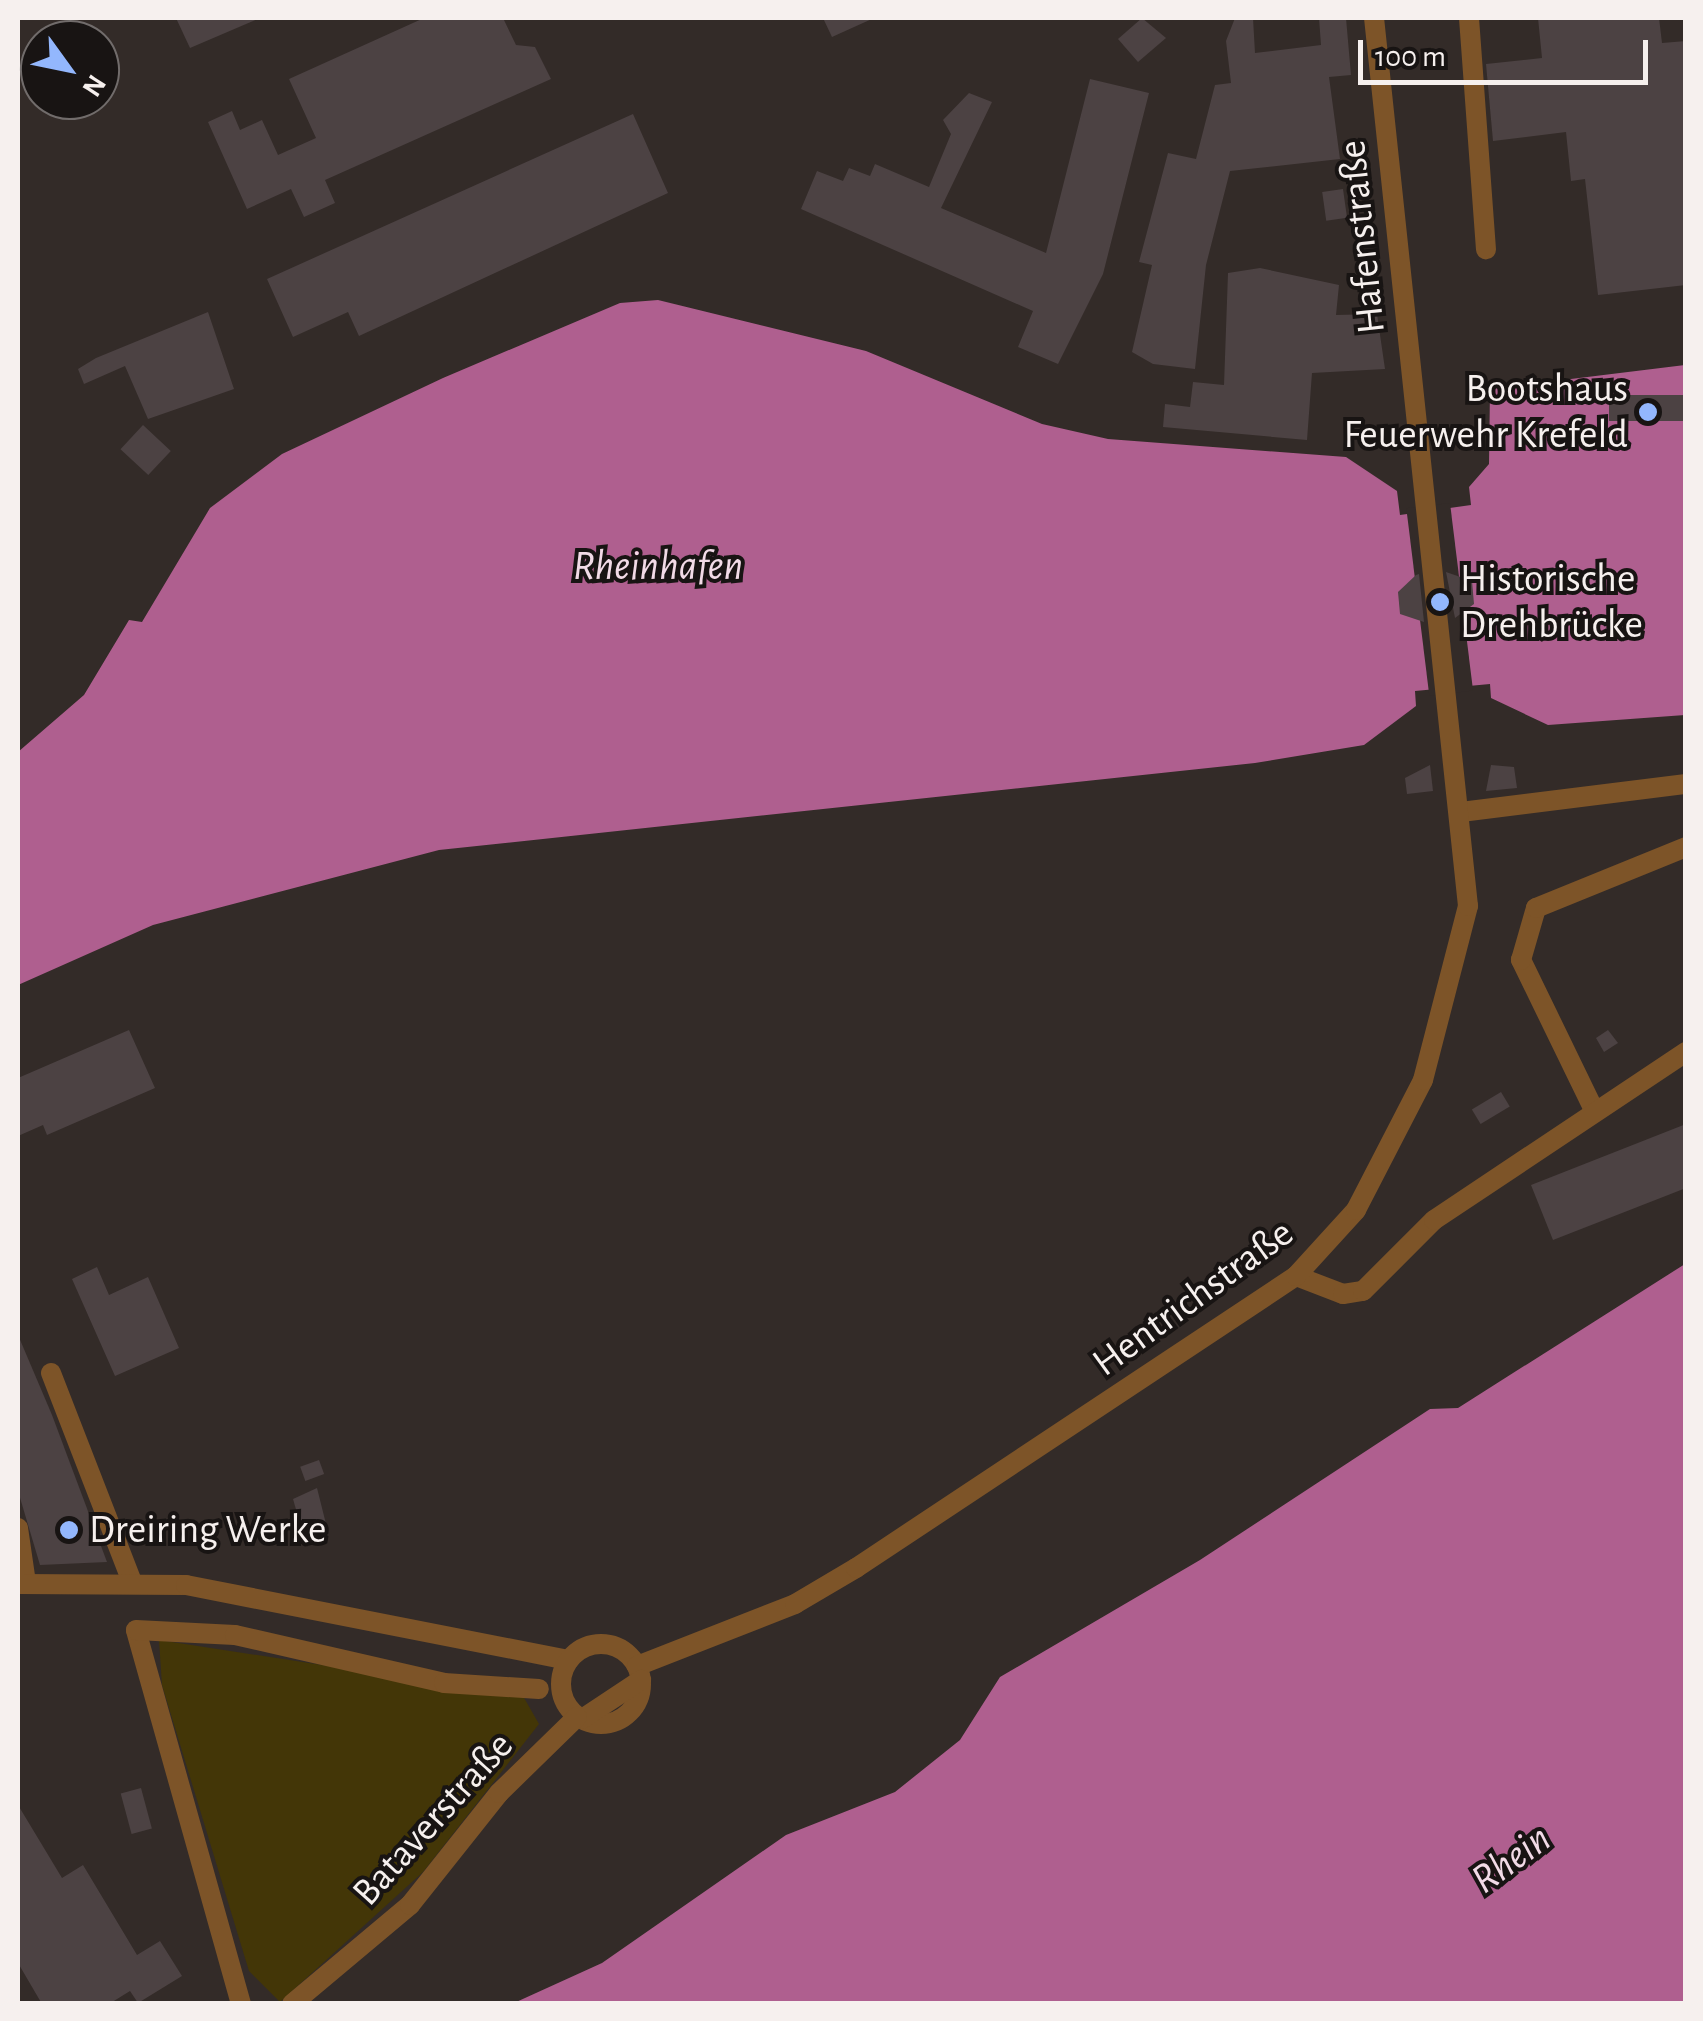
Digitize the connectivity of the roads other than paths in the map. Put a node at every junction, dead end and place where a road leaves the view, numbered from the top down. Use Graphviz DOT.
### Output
graph roads {
  1 [pos="1374,18"];
  2 [pos="1469,18"];
  3 [pos="1486,249"];
  4 [pos="1458,747"];
  5 [pos="1686,784"];
  6 [pos="1461,812"];
  7 [pos="1686,847"];
  8 [pos="1686,1052"];
  9 [pos="1593,1108"];
  10 [pos="1296,1276"];
  11 [pos="50,1373"];
  12 [pos="18,1528"];
  13 [pos="131,1578"];
  14 [pos="22,1584"];
  15 [pos="569,1660"];
  16 [pos="639,1673"];
  17 [pos="540,1689"];
  18 [pos="580,1718"];
  19 [pos="241,2004"];
  20 [pos="292,2004"];
  1 -- 4 [label="street, Hafenstraße"];
  2 -- 3 [label="street"];
  4 -- 6 [label="street, Hentrichstraße"];
  5 -- 6 [label="street"];
  6 -- 10 [label="street, Hentrichstraße"];
  7 -- 9 [label="street"];
  8 -- 9 [label="street"];
  9 -- 10 [label="street"];
  10 -- 16 [label="street, Hentrichstraße"];
  11 -- 13 [label="street"];
  12 -- 14 [label="street"];
  13 -- 14 [label="street"];
  13 -- 15 [label="street"];
  15 -- 16 [label="street"];
  15 -- 18 [label="street"];
  16 -- 18 [label="street"];
  17 -- 19 [label="street"];
  18 -- 20 [label="street, Bataverstraße"];
}
